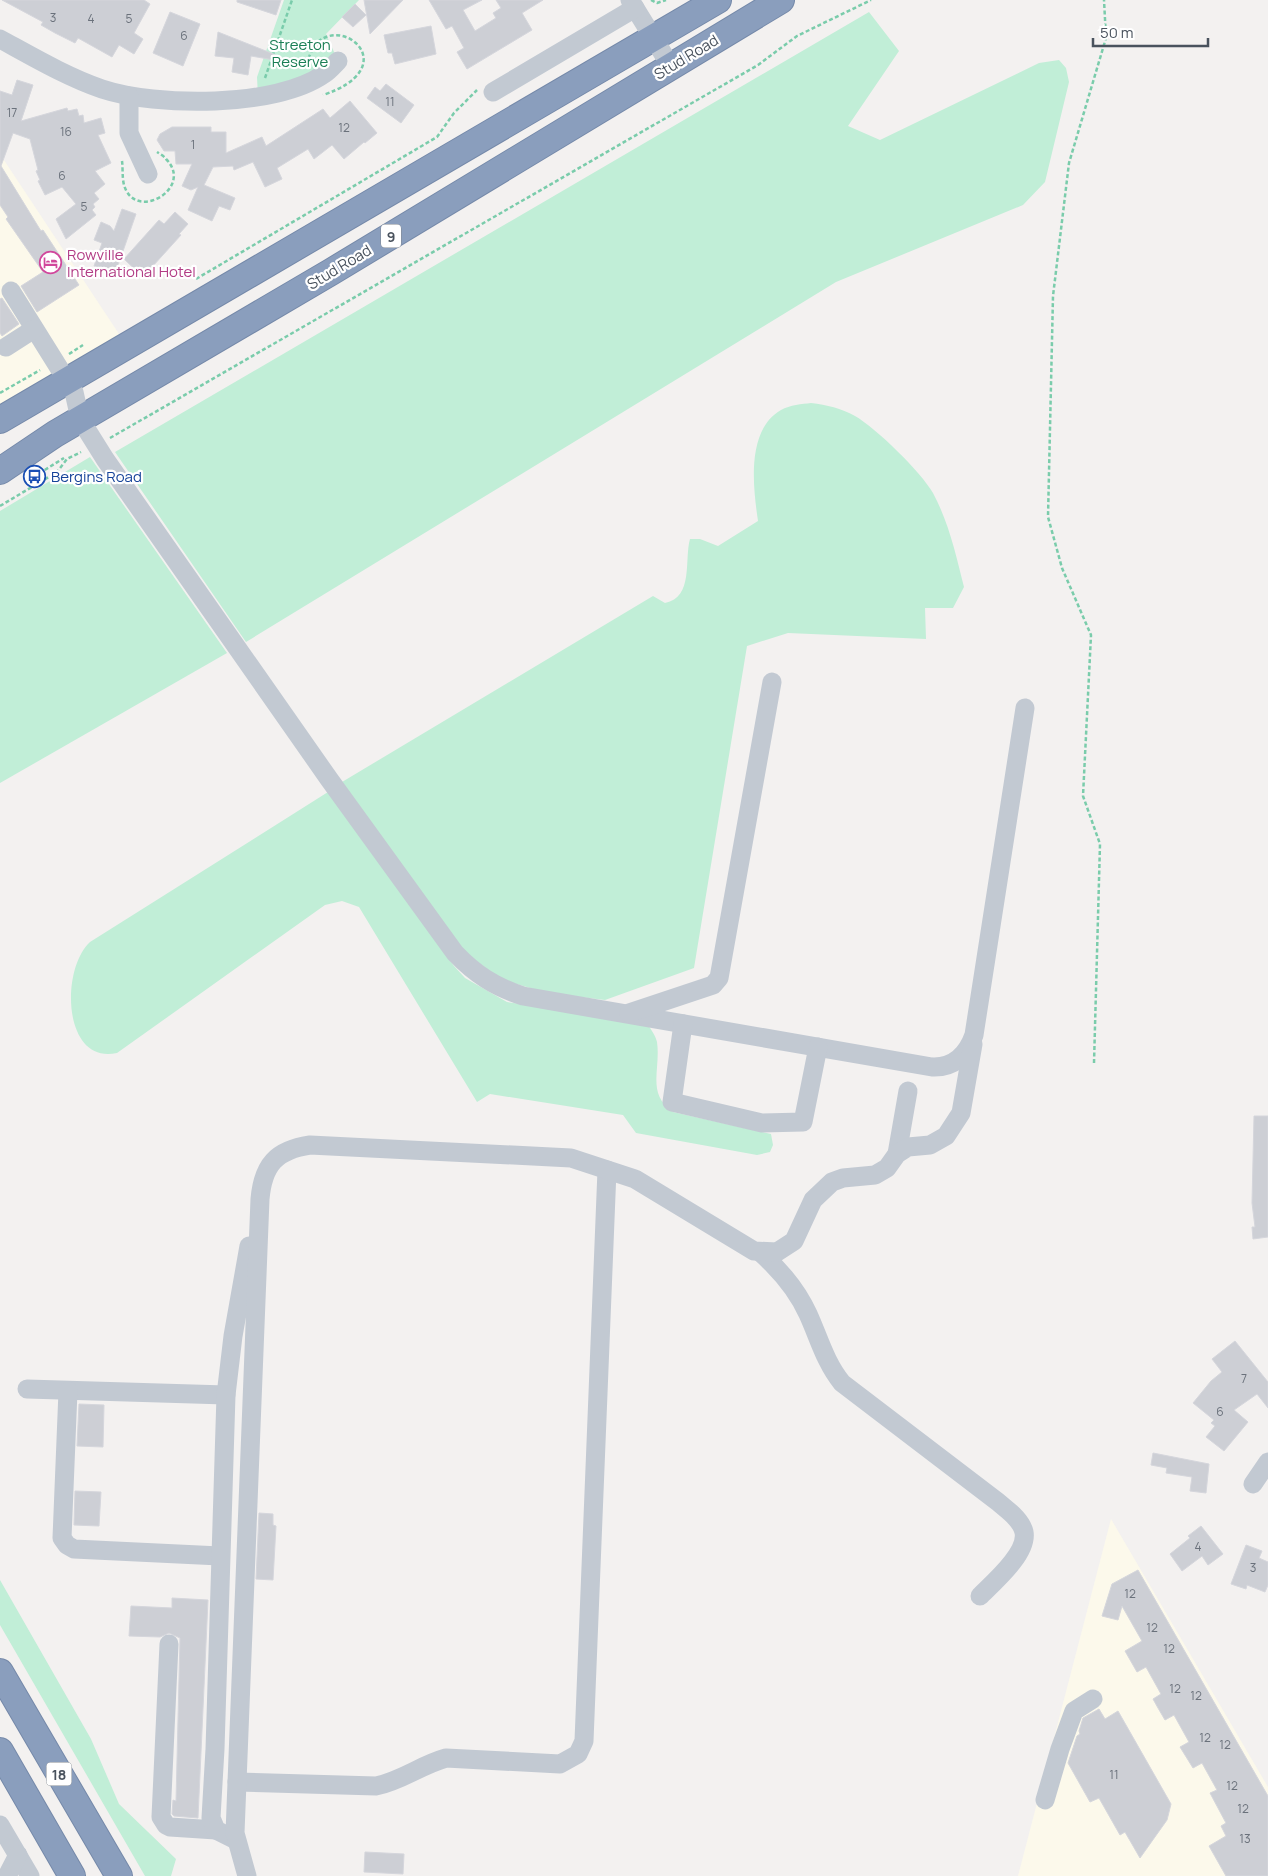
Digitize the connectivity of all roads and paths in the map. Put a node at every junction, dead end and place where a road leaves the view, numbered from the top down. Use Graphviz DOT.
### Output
graph roads {
  1 [pos="292,0"];
  2 [pos="666,0"];
  3 [pos="718,0"];
  4 [pos="781,0"];
  5 [pos="871,0"];
  6 [pos="1104,0"];
  7 [pos="638,3"];
  8 [pos="652,38"];
  9 [pos="0,39"];
  10 [pos="338,61"];
  11 [pos="670,66"];
  12 [pos="257,80"];
  13 [pos="485,90"];
  14 [pos="129,96"];
  15 [pos="148,174"];
  16 [pos="190,283"];
  17 [pos="11,291"];
  18 [pos="34,329"];
  19 [pos="88,342"];
  20 [pos="6,347"];
  21 [pos="62,371"];
  22 [pos="0,393"];
  23 [pos="80,419"];
  24 [pos="0,420"];
  25 [pos="97,445"];
  26 [pos="64,458"];
  27 [pos="0,471"];
  28 [pos="39,483"];
  29 [pos="0,506"];
  30 [pos="772,682"];
  31 [pos="1025,708"];
  32 [pos="628,1013"];
  33 [pos="682,1024"];
  34 [pos="974,1035"];
  35 [pos="818,1047"];
  36 [pos="1094,1063"];
  37 [pos="908,1091"];
  38 [pos="896,1154"];
  39 [pos="607,1170"];
  40 [pos="259,1213"];
  41 [pos="761,1253"];
  42 [pos="27,1389"];
  43 [pos="68,1392"];
  44 [pos="226,1395"];
  45 [pos="1268,1462"];
  46 [pos="1253,1484"];
  47 [pos="220,1556"];
  48 [pos="980,1596"];
  49 [pos="169,1644"];
  50 [pos="0,1672"];
  51 [pos="1093,1699"];
  52 [pos="0,1751"];
  53 [pos="237,1782"];
  54 [pos="1045,1800"];
  55 [pos="0,1825"];
  56 [pos="216,1830"];
  57 [pos="236,1840"];
  58 [pos="18,1855"];
  59 [pos="7,1876"];
  60 [pos="30,1876"];
  61 [pos="72,1876"];
  62 [pos="119,1876"];
  63 [pos="247,1876"];
  1 -- 12 [label="path"];
  2 -- 7 [label="path"];
  3 -- 8 [label="highway"];
  4 -- 11 [label="highway, Stud Road / 9"];
  5 -- 25 [label="path"];
  6 -- 36 [label="path"];
  7 -- 8 [label="street"];
  7 -- 13 [label="street"];
  8 -- 11 [label="street"];
  8 -- 21 [label="highway"];
  9 -- 14 [label="street"];
  10 -- 14 [label="street"];
  11 -- 23 [label="highway, Stud Road / 9"];
  13 -- 16 [label="path"];
  14 -- 15 [label="street"];
  17 -- 18 [label="street"];
  18 -- 20 [label="street"];
  18 -- 21 [label="street"];
  19 -- 21 [label="path"];
  21 -- 22 [label="path"];
  21 -- 23 [label="street"];
  21 -- 24 [label="highway"];
  23 -- 25 [label="street"];
  23 -- 27 [label="highway, Stud Road / 9"];
  25 -- 28 [label="path"];
  25 -- 32 [label="street"];
  26 -- 28 [label="path"];
  28 -- 29 [label="path"];
  30 -- 32 [label="street"];
  31 -- 34 [label="street"];
  32 -- 33 [label="street"];
  33 -- 35 [label="street"];
  33 -- 35 [label="street"];
  34 -- 35 [label="street"];
  34 -- 38 [label="street"];
  37 -- 38 [label="street"];
  38 -- 41 [label="street"];
  39 -- 40 [label="street"];
  39 -- 41 [label="street"];
  39 -- 53 [label="street"];
  40 -- 44 [label="street"];
  40 -- 53 [label="street"];
  41 -- 48 [label="street"];
  42 -- 43 [label="street"];
  43 -- 44 [label="street"];
  43 -- 47 [label="street"];
  44 -- 47 [label="street"];
  45 -- 46 [label="street"];
  47 -- 56 [label="street"];
  49 -- 56 [label="street"];
  50 -- 62 [label="highway, 18"];
  51 -- 54 [label="street"];
  52 -- 61 [label="highway"];
  53 -- 57 [label="street"];
  55 -- 58 [label="street"];
  56 -- 57 [label="street"];
  57 -- 63 [label="street"];
  58 -- 59 [label="street"];
  58 -- 60 [label="street"];
}
